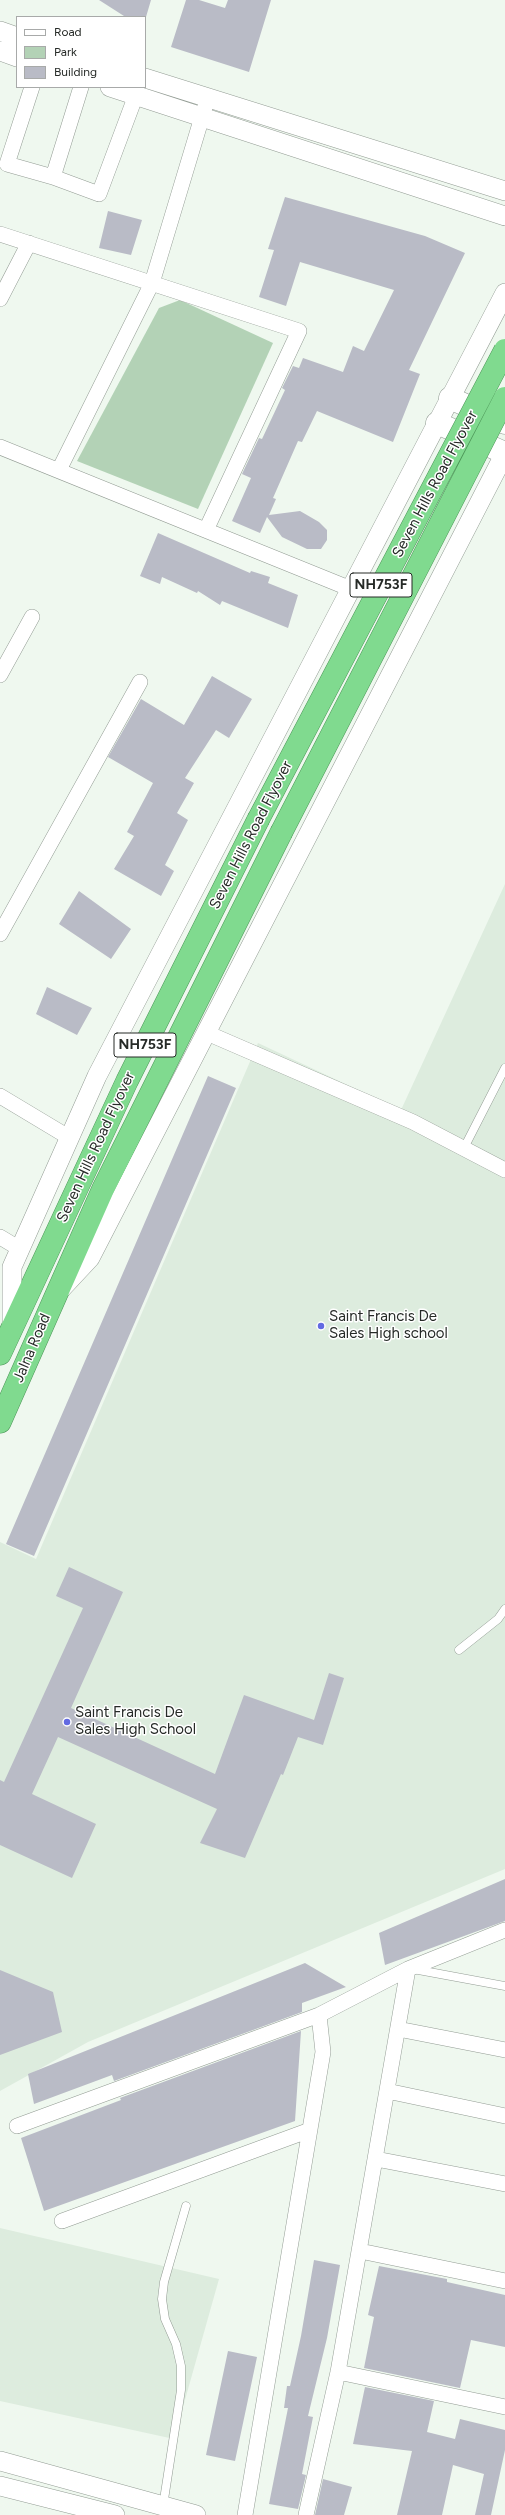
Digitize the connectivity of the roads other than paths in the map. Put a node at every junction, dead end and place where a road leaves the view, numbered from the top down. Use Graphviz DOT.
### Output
graph roads {
  1 [pos="0,31"];
  2 [pos="16,37"];
  3 [pos="0,51"];
  4 [pos="16,57"];
  5 [pos="146,78"];
  6 [pos="32,88"];
  7 [pos="81,88"];
  8 [pos="113,88"];
  9 [pos="136,95"];
  10 [pos="207,99"];
  11 [pos="202,117"];
  12 [pos="53,177"];
  13 [pos="505,191"];
  14 [pos="505,216"];
  15 [pos="0,234"];
  16 [pos="29,243"];
  17 [pos="152,283"];
  18 [pos="505,293"];
  19 [pos="0,299"];
  20 [pos="505,350"];
  21 [pos="450,398"];
  22 [pos="505,398"];
  23 [pos="437,422"];
  24 [pos="505,423"];
  25 [pos="0,447"];
  26 [pos="505,453"];
  27 [pos="58,470"];
  28 [pos="206,530"];
  29 [pos="351,589"];
  30 [pos="32,616"];
  31 [pos="0,675"];
  32 [pos="140,682"];
  33 [pos="1,930"];
  34 [pos="206,1033"];
  35 [pos="505,1068"];
  36 [pos="0,1096"];
  37 [pos="70,1138"];
  38 [pos="464,1148"];
  39 [pos="505,1170"];
  40 [pos="0,1237"];
  41 [pos="20,1249"];
  42 [pos="55,1296"];
  43 [pos="6,1323"];
  44 [pos="0,1354"];
  45 [pos="0,1422"];
  46 [pos="505,1609"];
  47 [pos="459,1650"];
  48 [pos="505,1930"];
  49 [pos="408,1969"];
  50 [pos="505,1986"];
  51 [pos="319,2015"];
  52 [pos="398,2029"];
  53 [pos="505,2050"];
  54 [pos="387,2091"];
  55 [pos="505,2116"];
  56 [pos="17,2126"];
  57 [pos="310,2130"];
  58 [pos="376,2159"];
  59 [pos="505,2184"];
  60 [pos="186,2206"];
  61 [pos="62,2221"];
  62 [pos="360,2251"];
  63 [pos="505,2281"];
  64 [pos="338,2372"];
  65 [pos="505,2407"];
  66 [pos="0,2461"];
  67 [pos="0,2486"];
  68 [pos="163,2506"];
  69 [pos="115,2515"];
  70 [pos="196,2515"];
  71 [pos="245,2515"];
  72 [pos="306,2515"];
  1 -- 2 [label="street"];
  3 -- 4 [label="street"];
  5 -- 10 [label="street"];
  6 -- 12 [label="street"];
  7 -- 12 [label="street"];
  8 -- 9 [label="street"];
  9 -- 11 [label="street"];
  9 -- 12 [label="street"];
  10 -- 11 [label="street"];
  10 -- 13 [label="street"];
  11 -- 14 [label="street"];
  11 -- 17 [label="street"];
  15 -- 16 [label="street"];
  16 -- 17 [label="street"];
  16 -- 19 [label="street"];
  17 -- 27 [label="street"];
  17 -- 28 [label="street"];
  18 -- 21 [label="street"];
  20 -- 43 [label="highway, Seven Hills Road Flyover / NH753F, bridge"];
  21 -- 23 [label="street"];
  21 -- 24 [label="main road"];
  22 -- 42 [label="highway, Seven Hills Road Flyover / NH753F, bridge"];
  23 -- 26 [label="main road"];
  23 -- 29 [label="street"];
  25 -- 27 [label="street"];
  26 -- 34 [label="street"];
  27 -- 28 [label="street"];
  28 -- 29 [label="street"];
  29 -- 37 [label="street"];
  30 -- 31 [label="street"];
  32 -- 33 [label="street"];
  34 -- 38 [label="street"];
  34 -- 42 [label="street"];
  35 -- 38 [label="lane"];
  36 -- 37 [label="street"];
  37 -- 41 [label="street"];
  38 -- 39 [label="street"];
  40 -- 41 [label="street"];
  41 -- 43 [label="street"];
  42 -- 45 [label="highway, Jalna Road / NH753F"];
  43 -- 44 [label="highway, Jalna Road / NH753F"];
  46 -- 47 [label="lane"];
  48 -- 49 [label="street"];
  49 -- 50 [label="lane"];
  49 -- 51 [label="street"];
  49 -- 52 [label="street"];
  51 -- 56 [label="street"];
  51 -- 57 [label="street"];
  52 -- 53 [label="street"];
  52 -- 54 [label="street"];
  54 -- 55 [label="street"];
  54 -- 58 [label="street"];
  57 -- 61 [label="street"];
  57 -- 71 [label="street"];
  58 -- 59 [label="street"];
  58 -- 62 [label="street"];
  60 -- 68 [label="lane"];
  62 -- 63 [label="street"];
  62 -- 64 [label="street"];
  64 -- 65 [label="street"];
  64 -- 72 [label="street"];
  66 -- 68 [label="street"];
  67 -- 69 [label="street"];
  68 -- 70 [label="street"];
}
